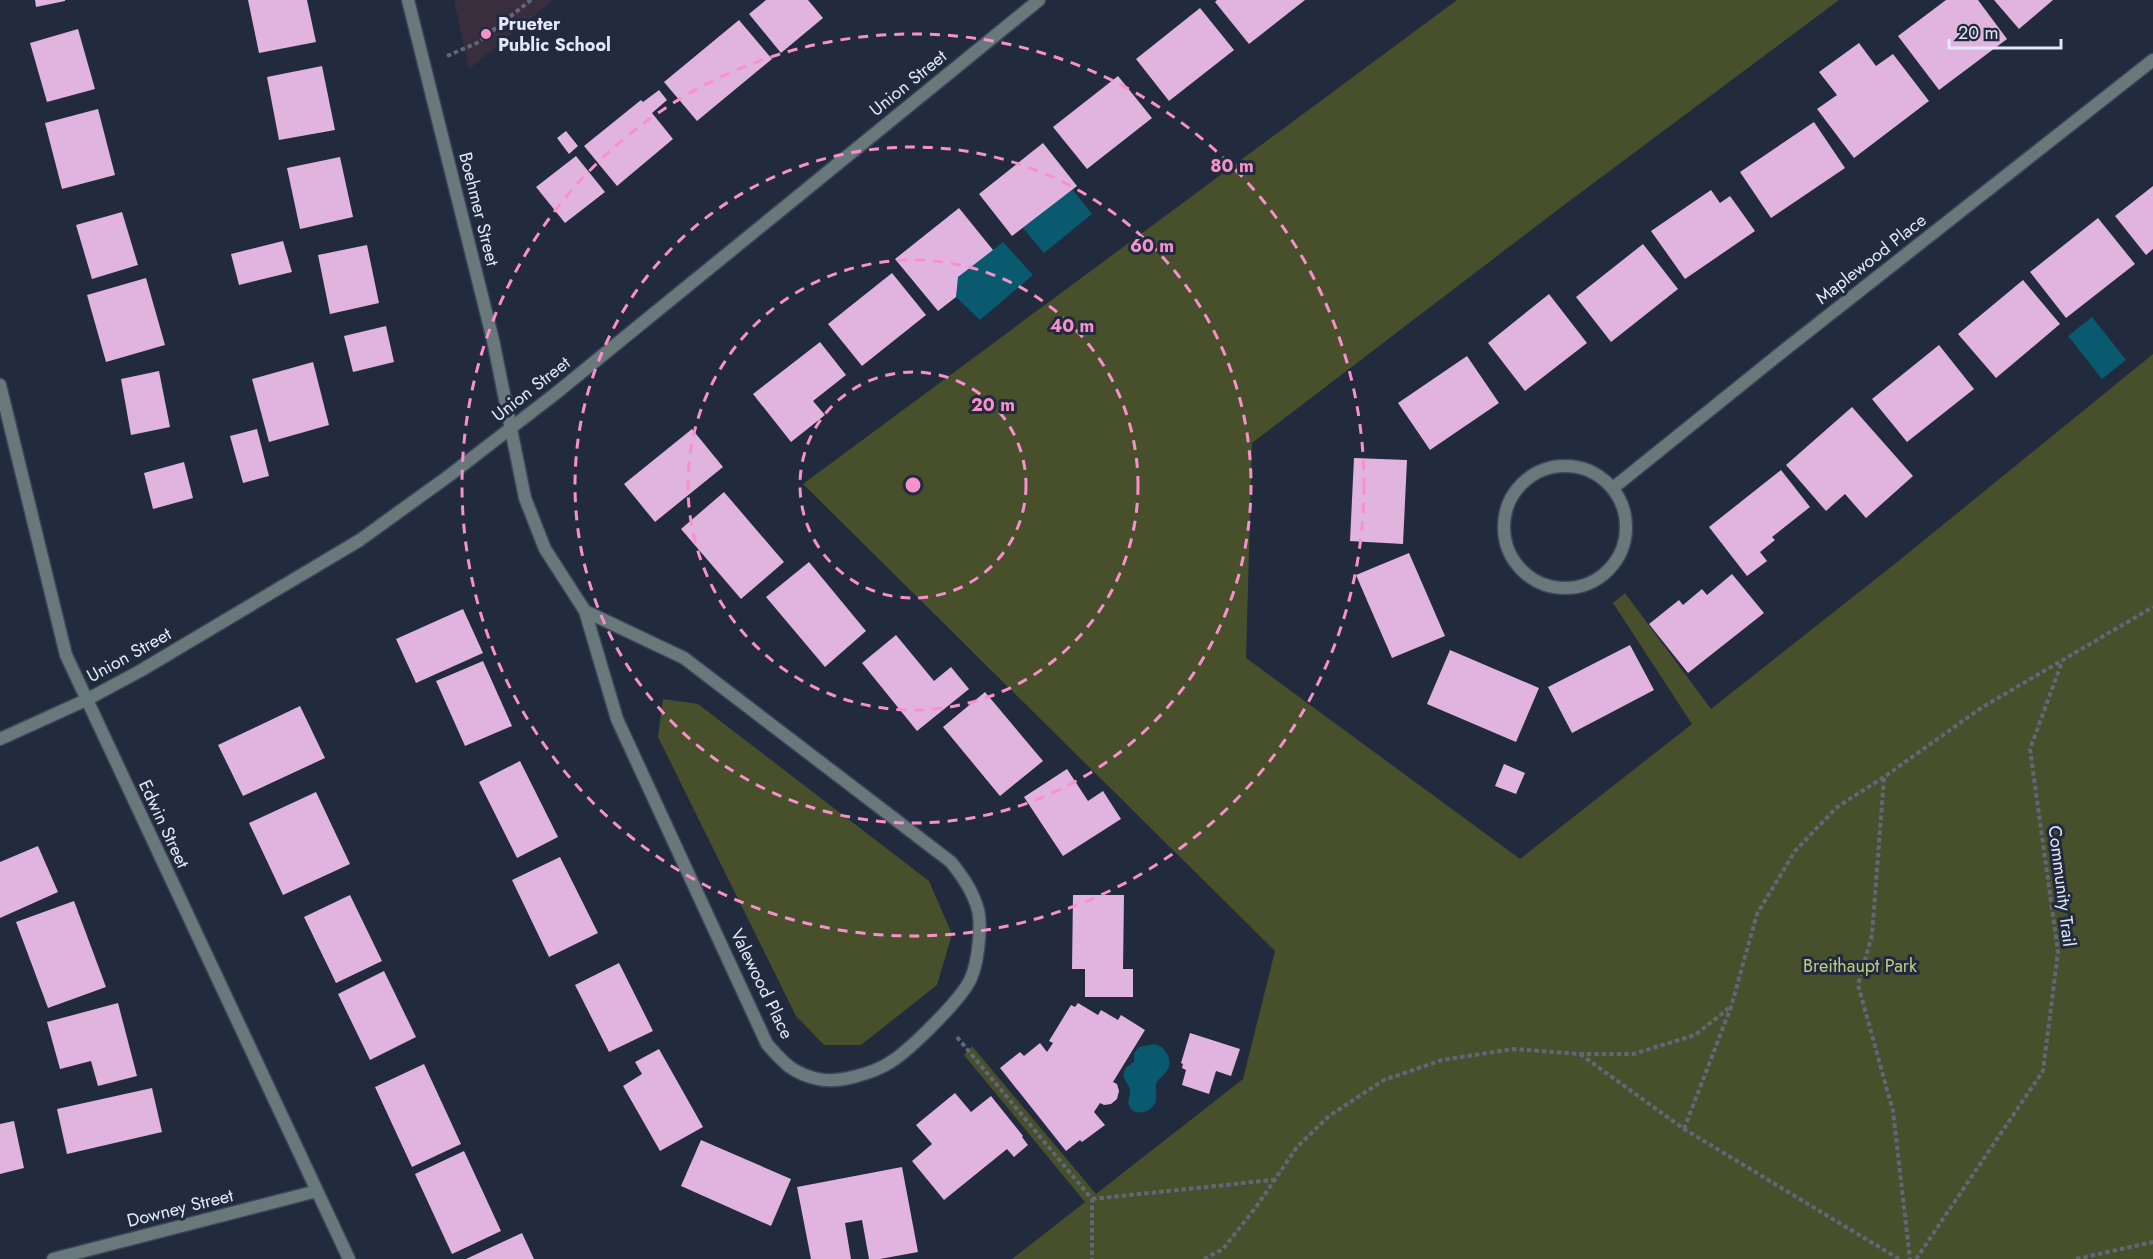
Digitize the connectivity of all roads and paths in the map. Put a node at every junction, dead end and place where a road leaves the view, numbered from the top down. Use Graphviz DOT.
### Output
graph roads {
  1 [pos="408,0"];
  2 [pos="531,0"];
  3 [pos="1039,0"];
  4 [pos="2153,60"];
  5 [pos="425,65"];
  6 [pos="0,385"];
  7 [pos="511,427"];
  8 [pos="1613,488"];
  9 [pos="2153,607"];
  10 [pos="585,611"];
  11 [pos="2062,661"];
  12 [pos="86,699"];
  13 [pos="0,739"];
  14 [pos="1884,777"];
  15 [pos="1731,1007"];
  16 [pos="940,1018"];
  17 [pos="1580,1054"];
  18 [pos="1684,1130"];
  19 [pos="1273,1180"];
  20 [pos="317,1191"];
  21 [pos="1092,1199"];
  22 [pos="2153,1242"];
  23 [pos="53,1259"];
  24 [pos="349,1259"];
  25 [pos="1092,1259"];
  26 [pos="1204,1259"];
  27 [pos="1899,1259"];
  28 [pos="1910,1259"];
  29 [pos="1916,1259"];
  30 [pos="2076,1259"];
  1 -- 5 [label="street, Boehmer Street"];
  2 -- 5 [label="path"];
  3 -- 7 [label="street, Union Street"];
  4 -- 8 [label="street, Maplewood Place"];
  5 -- 7 [label="street, Boehmer Street"];
  6 -- 12 [label="street, Edwin Street"];
  7 -- 10 [label="street, Valewood Place"];
  7 -- 12 [label="street, Union Street"];
  8 -- 8 [label="street"];
  9 -- 11 [label="path"];
  10 -- 16 [label="street, Valewood Place"];
  10 -- 16 [label="street, Valewood Place"];
  11 -- 14 [label="path"];
  11 -- 29 [label="path, Community Trail"];
  12 -- 13 [label="street, Union Street"];
  12 -- 20 [label="street, Edwin Street"];
  14 -- 15 [label="path"];
  14 -- 28 [label="path"];
  15 -- 17 [label="path"];
  15 -- 18 [label="path"];
  16 -- 21 [label="path"];
  17 -- 18 [label="path"];
  17 -- 19 [label="path"];
  18 -- 27 [label="path"];
  19 -- 21 [label="path"];
  19 -- 26 [label="path"];
  20 -- 23 [label="street, Downey Street"];
  20 -- 24 [label="street, Edwin Street"];
  21 -- 25 [label="path"];
  22 -- 30 [label="path"];
}
